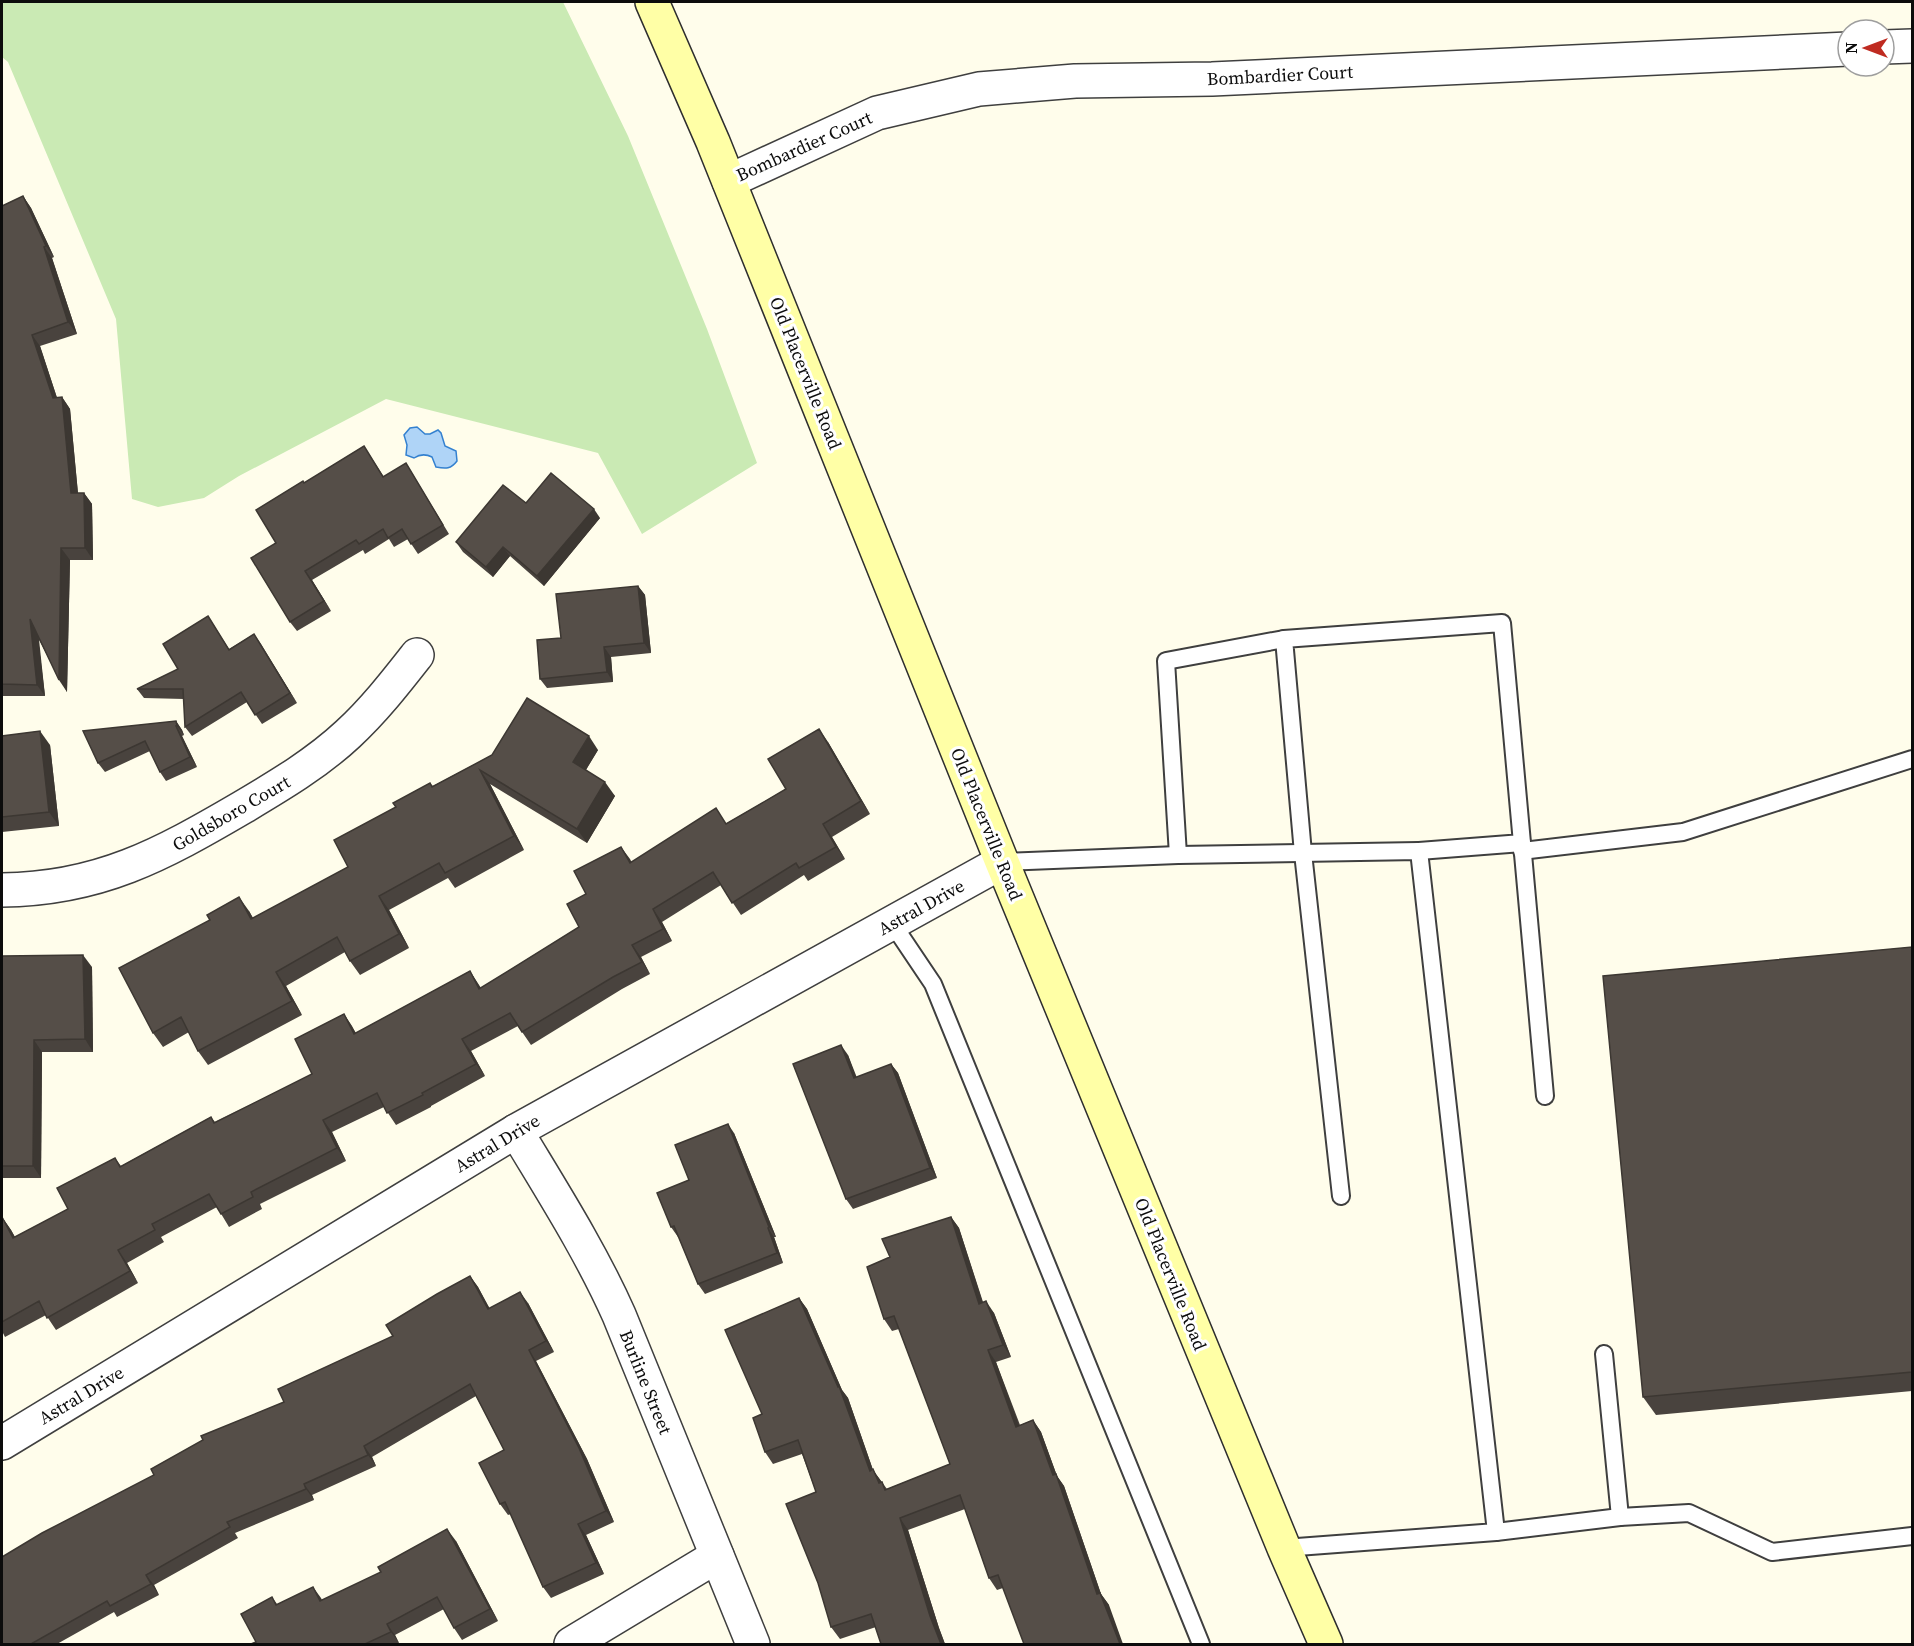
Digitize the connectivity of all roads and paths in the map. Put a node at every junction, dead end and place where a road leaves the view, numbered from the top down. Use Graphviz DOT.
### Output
graph roads {
  1 [pos="652,2"];
  2 [pos="1912,46"];
  3 [pos="1896,47"];
  4 [pos="1836,50"];
  5 [pos="729,181"];
  6 [pos="1284,639"];
  7 [pos="417,656"];
  8 [pos="1912,759"];
  9 [pos="1522,847"];
  10 [pos="1419,851"];
  11 [pos="1303,853"];
  12 [pos="1178,855"];
  13 [pos="1002,862"];
  14 [pos="2,890"];
  15 [pos="891,923"];
  16 [pos="1545,1096"];
  17 [pos="516,1131"];
  18 [pos="1341,1196"];
  19 [pos="1604,1354"];
  20 [pos="2,1443"];
  21 [pos="1620,1517"];
  22 [pos="1496,1532"];
  23 [pos="1912,1536"];
  24 [pos="1284,1548"];
  25 [pos="717,1556"];
  26 [pos="571,1644"];
  27 [pos="753,1644"];
  28 [pos="1201,1644"];
  29 [pos="1326,1644"];
  1 -- 5 [label="street, Old Placerville Road"];
  2 -- 3 [label="street"];
  4 -- 5 [label="street, Bombardier Court"];
  5 -- 13 [label="street, Old Placerville Road"];
  6 -- 9 [label="lane"];
  6 -- 11 [label="lane"];
  6 -- 12 [label="lane"];
  7 -- 14 [label="street, Goldsboro Court"];
  8 -- 9 [label="lane"];
  9 -- 10 [label="lane"];
  9 -- 16 [label="lane"];
  10 -- 11 [label="lane"];
  10 -- 22 [label="lane"];
  11 -- 12 [label="lane"];
  11 -- 18 [label="lane"];
  12 -- 13 [label="lane"];
  13 -- 15 [label="street, Astral Drive"];
  13 -- 24 [label="street, Old Placerville Road"];
  15 -- 17 [label="street, Astral Drive"];
  15 -- 28 [label="lane"];
  17 -- 20 [label="street, Astral Drive"];
  17 -- 25 [label="street, Burline Street"];
  19 -- 21 [label="lane"];
  21 -- 22 [label="lane"];
  21 -- 23 [label="lane"];
  22 -- 24 [label="lane"];
  24 -- 29 [label="street, Old Placerville Road"];
  25 -- 26 [label="street"];
  25 -- 27 [label="street, Burline Street"];
}
